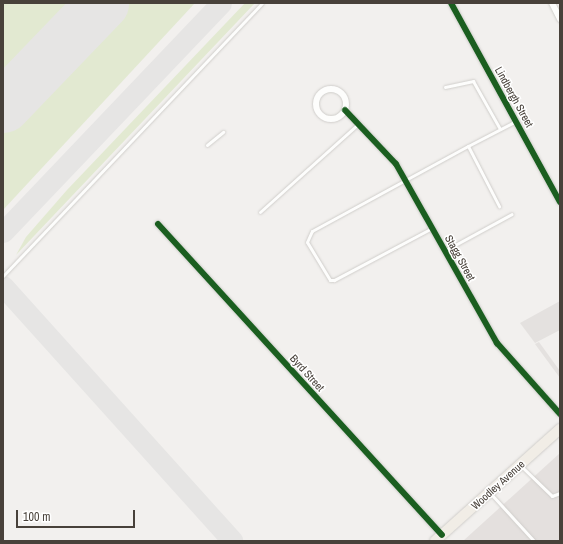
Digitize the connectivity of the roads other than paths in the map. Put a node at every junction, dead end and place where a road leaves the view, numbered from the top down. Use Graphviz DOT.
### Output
graph roads {
  1 [pos="262,3"];
  2 [pos="451,3"];
  3 [pos="552,3"];
  4 [pos="560,19"];
  5 [pos="445,87"];
  6 [pos="345,110"];
  7 [pos="516,121"];
  8 [pos="359,122"];
  9 [pos="500,129"];
  10 [pos="223,132"];
  11 [pos="207,145"];
  12 [pos="468,146"];
  13 [pos="406,180"];
  14 [pos="560,202"];
  15 [pos="499,206"];
  16 [pos="260,212"];
  17 [pos="512,214"];
  18 [pos="158,224"];
  19 [pos="432,228"];
  20 [pos="444,251"];
  21 [pos="3,276"];
  22 [pos="560,414"];
  23 [pos="560,429"];
  24 [pos="520,464"];
  25 [pos="489,492"];
  26 [pos="558,495"];
  27 [pos="560,500"];
  28 [pos="439,538"];
  29 [pos="534,541"];
  1 -- 21 [label="lane"];
  2 -- 7 [label="street, Lindbergh Street"];
  3 -- 4 [label="street"];
  5 -- 9 [label="lane"];
  6 -- 6 [label="street"];
  6 -- 8 [label="street, Stagg Street"];
  7 -- 9 [label="lane"];
  7 -- 14 [label="street, Lindbergh Street"];
  8 -- 13 [label="street, Stagg Street"];
  8 -- 16 [label="lane"];
  9 -- 12 [label="lane"];
  10 -- 11 [label="lane"];
  12 -- 13 [label="lane"];
  12 -- 15 [label="lane"];
  13 -- 19 [label="street, Stagg Street"];
  13 -- 19 [label="lane"];
  17 -- 20 [label="lane"];
  18 -- 28 [label="street, Byrd Street"];
  19 -- 20 [label="street, Stagg Street"];
  20 -- 22 [label="street, Stagg Street"];
  23 -- 24 [label="main road, Woodley Avenue"];
  24 -- 25 [label="main road, Woodley Avenue"];
  24 -- 26 [label="lane"];
  25 -- 28 [label="main road, Woodley Avenue"];
  25 -- 29 [label="lane"];
  26 -- 27 [label="lane"];
}
